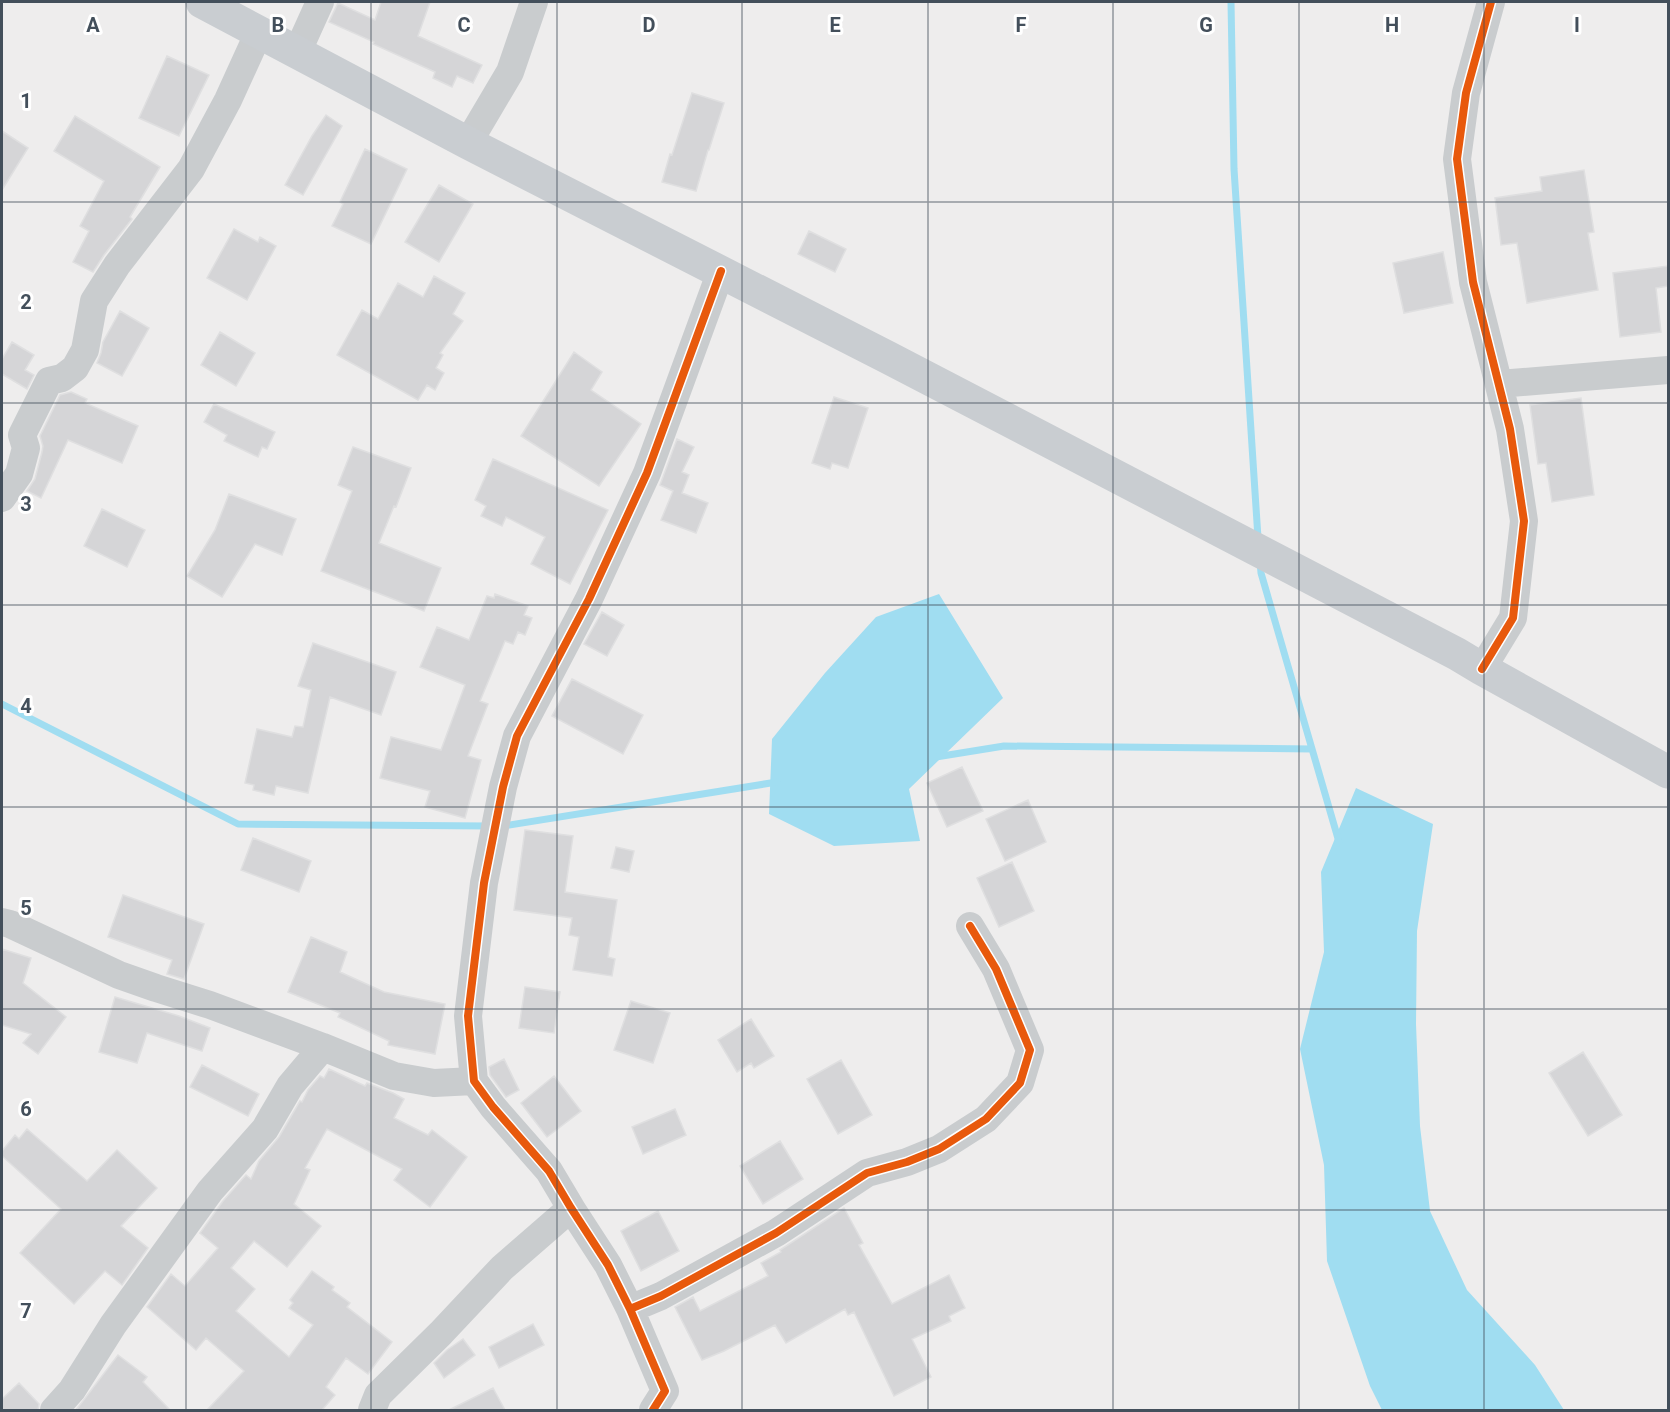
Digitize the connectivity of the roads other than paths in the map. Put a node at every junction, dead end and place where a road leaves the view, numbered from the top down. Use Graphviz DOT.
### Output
graph roads {
  1 [pos="202,2"];
  2 [pos="320,2"];
  3 [pos="534,2"];
  4 [pos="1491,2"];
  5 [pos="259,32"];
  6 [pos="297,53"];
  7 [pos="468,143"];
  8 [pos="721,271"];
  9 [pos="1668,370"];
  10 [pos="1499,384"];
  11 [pos="2,498"];
  12 [pos="1482,669"];
  13 [pos="1668,772"];
  14 [pos="2,922"];
  15 [pos="970,926"];
  16 [pos="323,1047"];
  17 [pos="474,1081"];
  18 [pos="571,1208"];
  19 [pos="630,1309"];
  20 [pos="663,1404"];
  21 [pos="54,1410"];
  22 [pos="372,1410"];
  1 -- 5 [label="main road"];
  2 -- 6 [label="street"];
  3 -- 7 [label="street"];
  4 -- 10 [label="street"];
  5 -- 6 [label="main road"];
  5 -- 11 [label="street"];
  6 -- 7 [label="main road"];
  7 -- 8 [label="main road"];
  8 -- 12 [label="main road"];
  8 -- 17 [label="street"];
  9 -- 10 [label="street"];
  10 -- 12 [label="street"];
  12 -- 13 [label="main road"];
  14 -- 16 [label="street"];
  15 -- 19 [label="street"];
  16 -- 17 [label="street"];
  16 -- 21 [label="street"];
  17 -- 18 [label="street"];
  18 -- 19 [label="street"];
  18 -- 22 [label="street"];
  19 -- 20 [label="street"];
}
